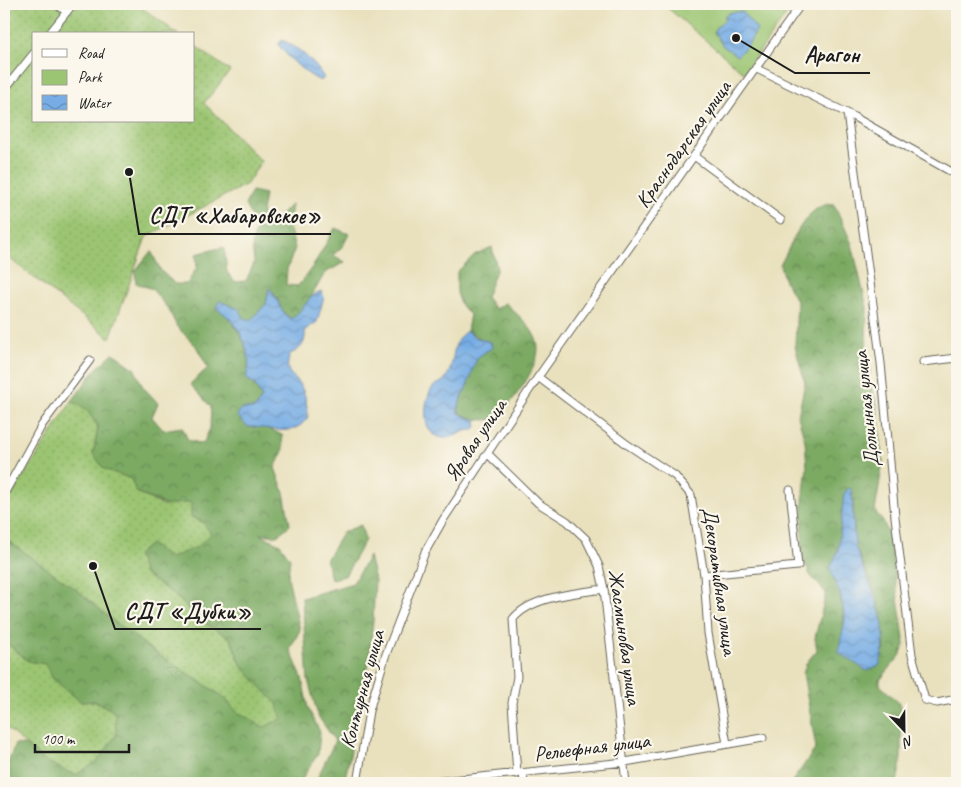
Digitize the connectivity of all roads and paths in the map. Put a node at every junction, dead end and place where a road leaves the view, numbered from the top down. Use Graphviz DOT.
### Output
graph roads {
  1 [pos="56,4"];
  2 [pos="73,4"];
  3 [pos="801,4"];
  4 [pos="67,12"];
  5 [pos="51,32"];
  6 [pos="32,55"];
  7 [pos="757,70"];
  8 [pos="4,90"];
  9 [pos="847,113"];
  10 [pos="694,156"];
  11 [pos="957,175"];
  12 [pos="780,220"];
  13 [pos="591,303"];
  14 [pos="957,358"];
  15 [pos="90,360"];
  16 [pos="923,362"];
  17 [pos="538,377"];
  18 [pos="488,454"];
  19 [pos="790,490"];
  20 [pos="4,494"];
  21 [pos="704,575"];
  22 [pos="604,589"];
  23 [pos="404,604"];
  24 [pos="957,699"];
  25 [pos="764,738"];
  26 [pos="727,744"];
  27 [pos="625,762"];
  28 [pos="520,773"];
  29 [pos="357,783"];
  30 [pos="423,783"];
  31 [pos="524,783"];
  32 [pos="626,783"];
  1 -- 4 [label="street"];
  2 -- 4 [label="street"];
  3 -- 7 [label="street, Краснодарская улица"];
  4 -- 5 [label="street"];
  6 -- 8 [label="street"];
  7 -- 9 [label="street"];
  7 -- 10 [label="street, Краснодарская улица"];
  9 -- 11 [label="street"];
  9 -- 24 [label="street, Долинная улица"];
  10 -- 12 [label="street"];
  10 -- 13 [label="street, Краснодарская улица"];
  13 -- 17 [label="street, Яровая улица"];
  14 -- 16 [label="street"];
  15 -- 20 [label="street"];
  17 -- 18 [label="street, Яровая улица"];
  17 -- 21 [label="street, Декоративная улица"];
  18 -- 22 [label="street, Жасминовая улица"];
  18 -- 23 [label="street, Яровая улица"];
  19 -- 21 [label="street"];
  21 -- 26 [label="street, Декоративная улица"];
  22 -- 27 [label="street, Жасминовая улица"];
  22 -- 28 [label="street"];
  23 -- 29 [label="street, Контурная улица"];
  25 -- 26 [label="street, Рельефная улица"];
  26 -- 27 [label="street, Рельефная улица"];
  27 -- 28 [label="street, Рельефная улица"];
  27 -- 32 [label="street, Жасминовая улица"];
  28 -- 30 [label="street, Рельефная улица"];
  28 -- 31 [label="street"];
}
